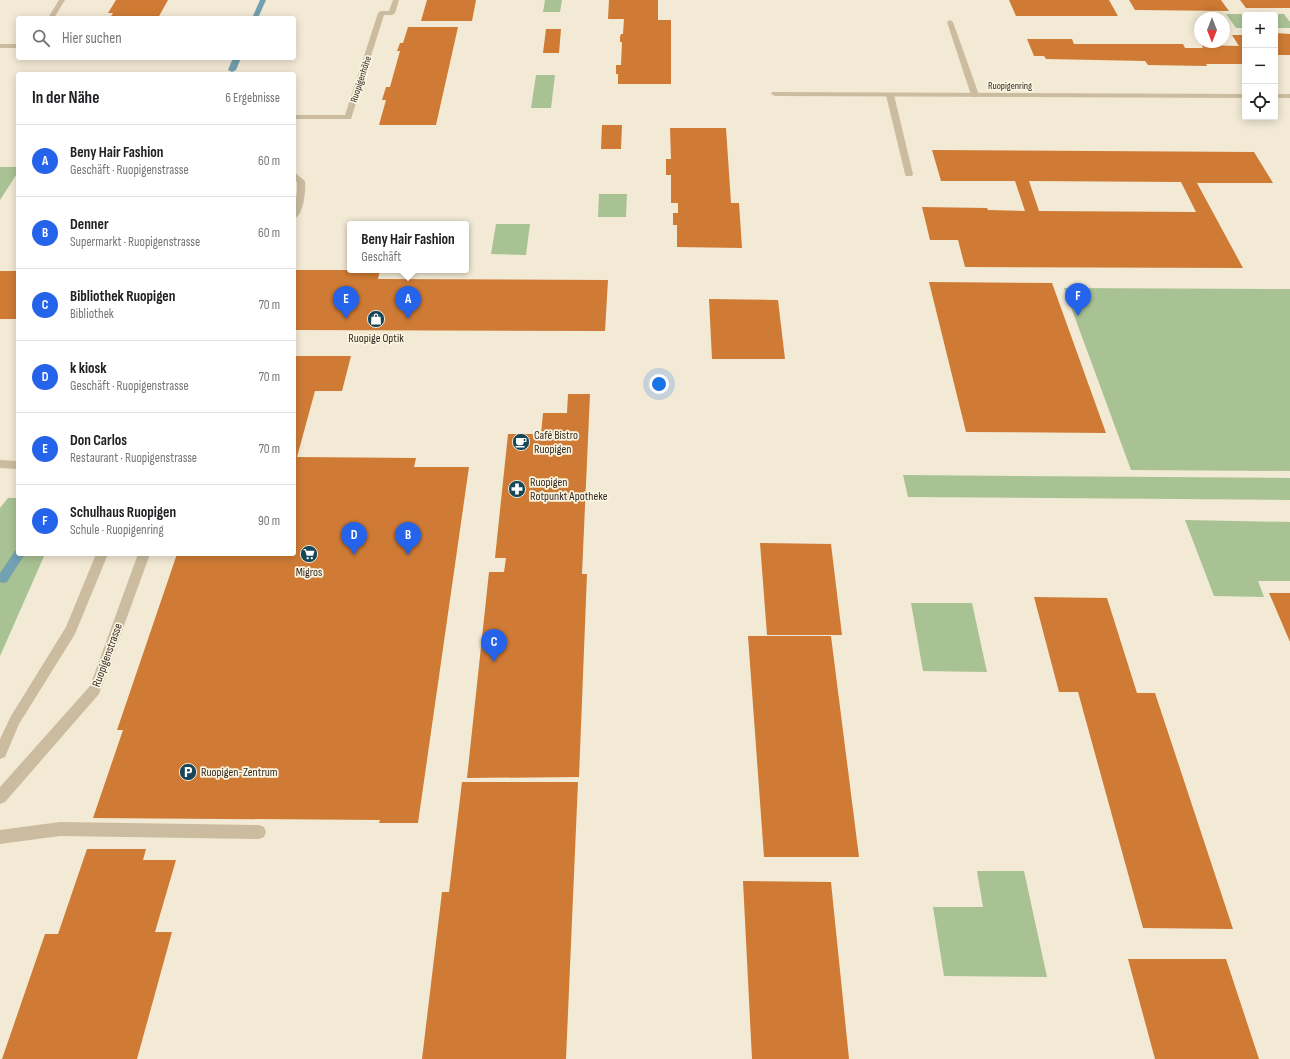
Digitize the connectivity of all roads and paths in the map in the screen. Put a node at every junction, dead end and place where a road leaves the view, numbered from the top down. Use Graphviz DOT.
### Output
graph roads {
  1 [pos="62,0"];
  2 [pos="396,0"];
  3 [pos="52,16"];
  4 [pos="950,22"];
  5 [pos="0,46"];
  6 [pos="16,46"];
  7 [pos="775,94"];
  8 [pos="890,95"];
  9 [pos="975,95"];
  10 [pos="1242,96"];
  11 [pos="1278,96"];
  12 [pos="1290,96"];
  13 [pos="296,117"];
  14 [pos="909,174"];
  15 [pos="296,177"];
  16 [pos="296,210"];
  17 [pos="0,464"];
  18 [pos="16,465"];
  19 [pos="101,556"];
  20 [pos="143,556"];
  21 [pos="0,753"];
  22 [pos="0,798"];
  23 [pos="259,832"];
  24 [pos="0,837"];
  1 -- 3 [label="street"];
  2 -- 13 [label="street, Ruopigenhöhe"];
  4 -- 9 [label="street"];
  5 -- 6 [label="street"];
  7 -- 8 [label="street, Ruopigenring"];
  8 -- 9 [label="street, Ruopigenring"];
  8 -- 14 [label="street"];
  9 -- 10 [label="street, Ruopigenring"];
  11 -- 12 [label="street"];
  15 -- 16 [label="street"];
  17 -- 18 [label="street"];
  19 -- 21 [label="street"];
  20 -- 22 [label="street, Ruopigenstrasse"];
  23 -- 24 [label="street"];
}
